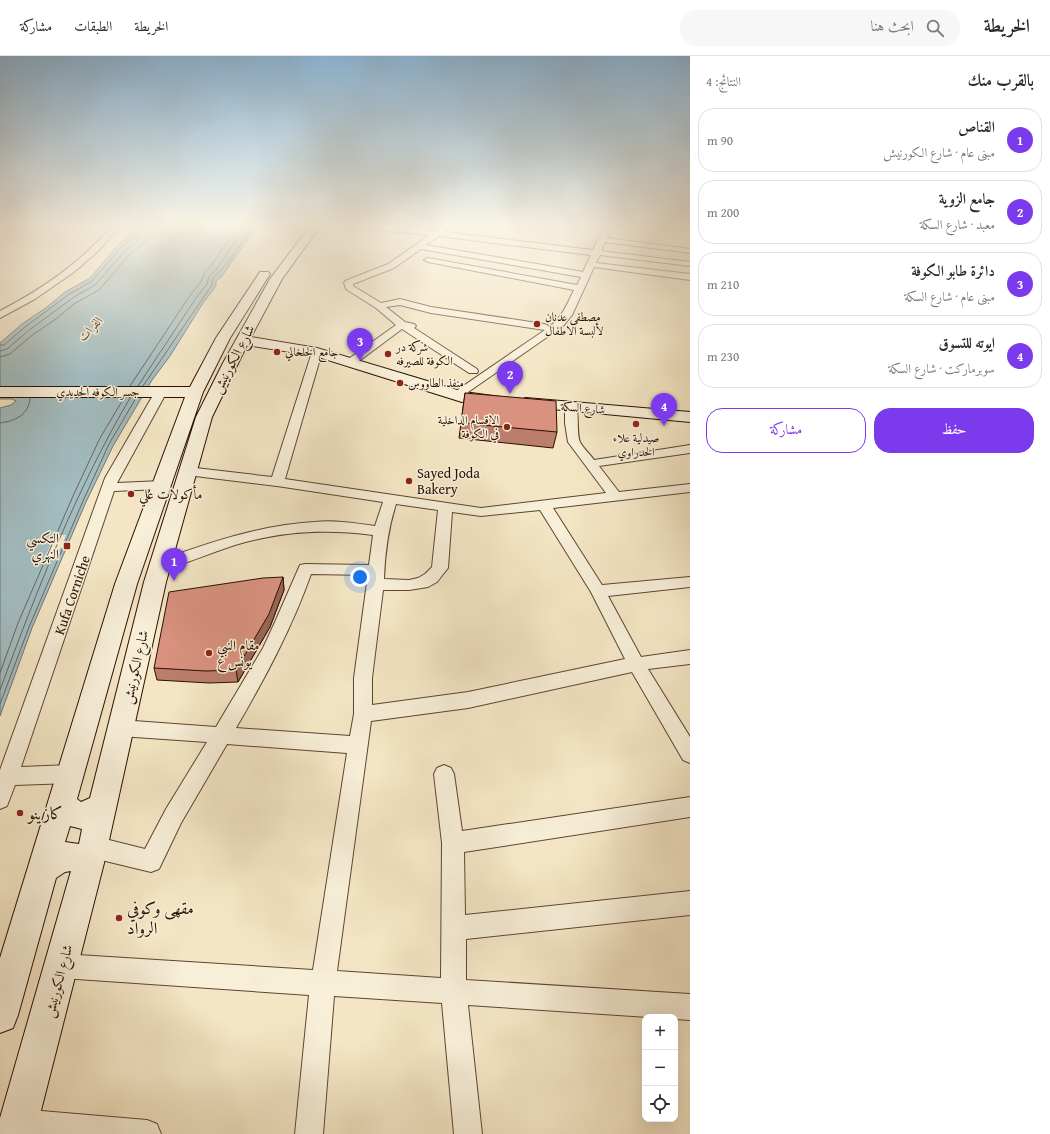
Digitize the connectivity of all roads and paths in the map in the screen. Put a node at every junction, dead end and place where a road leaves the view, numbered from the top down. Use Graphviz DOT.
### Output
graph roads {
  1 [pos="65,275"];
  2 [pos="268,275"];
  3 [pos="279,275"];
  4 [pos="367,275"];
  5 [pos="511,275"];
  6 [pos="586,275"];
  7 [pos="677,275"];
  8 [pos="690,277"];
  9 [pos="580,288"];
  10 [pos="253,306"];
  11 [pos="379,306"];
  12 [pos="0,315"];
  13 [pos="402,325"];
  14 [pos="544,327"];
  15 [pos="428,328"];
  16 [pos="243,340"];
  17 [pos="317,352"];
  18 [pos="351,362"];
  19 [pos="474,371"];
  20 [pos="0,392"];
  21 [pos="195,392"];
  22 [pos="156,395"];
  23 [pos="457,395"];
  24 [pos="571,407"];
  25 [pos="690,417"];
  26 [pos="690,450"];
  27 [pos="590,464"];
  28 [pos="187,471"];
  29 [pos="277,482"];
  30 [pos="162,485"];
  31 [pos="110,486"];
  32 [pos="690,488"];
  33 [pos="615,496"];
  34 [pos="391,499"];
  35 [pos="543,504"];
  36 [pos="445,507"];
  37 [pos="381,531"];
  38 [pos="160,566"];
  39 [pos="375,577"];
  40 [pos="690,582"];
  41 [pos="598,590"];
  42 [pos="690,657"];
  43 [pos="636,664"];
  44 [pos="363,714"];
  45 [pos="120,728"];
  46 [pos="221,736"];
  47 [pos="358,745"];
  48 [pos="690,754"];
  49 [pos="70,774"];
  50 [pos="444,774"];
  51 [pos="8,776"];
  52 [pos="0,799"];
  53 [pos="62,804"];
  54 [pos="102,807"];
  55 [pos="690,807"];
  56 [pos="454,843"];
  57 [pos="91,855"];
  58 [pos="43,868"];
  59 [pos="690,903"];
  60 [pos="454,928"];
  61 [pos="62,966"];
  62 [pos="323,983"];
  63 [pos="454,992"];
  64 [pos="690,1007"];
  65 [pos="0,1015"];
  66 [pos="17,1128"];
  67 [pos="148,1134"];
  68 [pos="309,1134"];
  69 [pos="468,1134"];
  1 -- 12 [label="street"];
  2 -- 10 [label="street, شارع الكورنيش"];
  3 -- 10 [label="street, شارع الكورنيش"];
  4 -- 11 [label="street"];
  5 -- 9 [label="street"];
  6 -- 9 [label="street"];
  7 -- 8 [label="street"];
  9 -- 23 [label="street"];
  10 -- 16 [label="street, شارع الكورنيش"];
  10 -- 21 [label="street, شارع الكورنيش"];
  11 -- 13 [label="street"];
  11 -- 14 [label="street"];
  13 -- 15 [label="street"];
  13 -- 18 [label="street"];
  13 -- 19 [label="street"];
  16 -- 17 [label="street, شارع السكة"];
  16 -- 28 [label="street, شارع الكورنيش"];
  17 -- 18 [label="street, شارع السكة"];
  17 -- 29 [label="street"];
  18 -- 23 [label="street, شارع السكة"];
  20 -- 22 [label="street, جسر الکوفه الحديدي"];
  21 -- 22 [label="street, جسر الکوفه الحديدي"];
  21 -- 30 [label="street, شارع الكورنيش"];
  22 -- 31 [label="street, Kufa Corniche"];
  23 -- 24 [label="street, شارع السكة"];
  24 -- 25 [label="street, شارع السكة"];
  24 -- 27 [label="street"];
  26 -- 27 [label="street"];
  27 -- 33 [label="street"];
  28 -- 29 [label="street"];
  28 -- 38 [label="street, شارع الكورنيش"];
  29 -- 34 [label="street"];
  30 -- 31 [label="street"];
  30 -- 49 [label="street, شارع الكورنيش"];
  31 -- 51 [label="street, Kufa Corniche"];
  32 -- 33 [label="street"];
  33 -- 35 [label="street"];
  34 -- 36 [label="street"];
  34 -- 37 [label="street"];
  35 -- 36 [label="street"];
  35 -- 41 [label="street"];
  36 -- 39 [label="street"];
  37 -- 38 [label="street"];
  37 -- 39 [label="street"];
  38 -- 45 [label="street, شارع الكورنيش"];
  39 -- 44 [label="street"];
  39 -- 46 [label="street"];
  40 -- 41 [label="street"];
  41 -- 43 [label="street"];
  42 -- 43 [label="street"];
  43 -- 44 [label="street"];
  43 -- 48 [label="street"];
  44 -- 47 [label="street"];
  45 -- 46 [label="street"];
  45 -- 54 [label="street, شارع الكورنيش"];
  46 -- 47 [label="street"];
  46 -- 57 [label="street"];
  47 -- 62 [label="street"];
  49 -- 51 [label="street"];
  49 -- 53 [label="street, شارع الكورنيش"];
  50 -- 56 [label="street"];
  51 -- 52 [label="street, Kufa Corniche"];
  53 -- 54 [label="street"];
  53 -- 58 [label="street, شارع الكورنيش"];
  54 -- 57 [label="street, شارع الكورنيش"];
  55 -- 56 [label="street"];
  56 -- 60 [label="street"];
  57 -- 58 [label="street"];
  57 -- 61 [label="street, شارع الكورنيش"];
  58 -- 65 [label="street, شارع الكورنيش"];
  59 -- 60 [label="street"];
  60 -- 63 [label="street"];
  61 -- 62 [label="street"];
  61 -- 66 [label="street, شارع الكورنيش"];
  62 -- 63 [label="street"];
  62 -- 68 [label="street"];
  63 -- 64 [label="street"];
  63 -- 69 [label="street"];
  66 -- 67 [label="street"];
}
